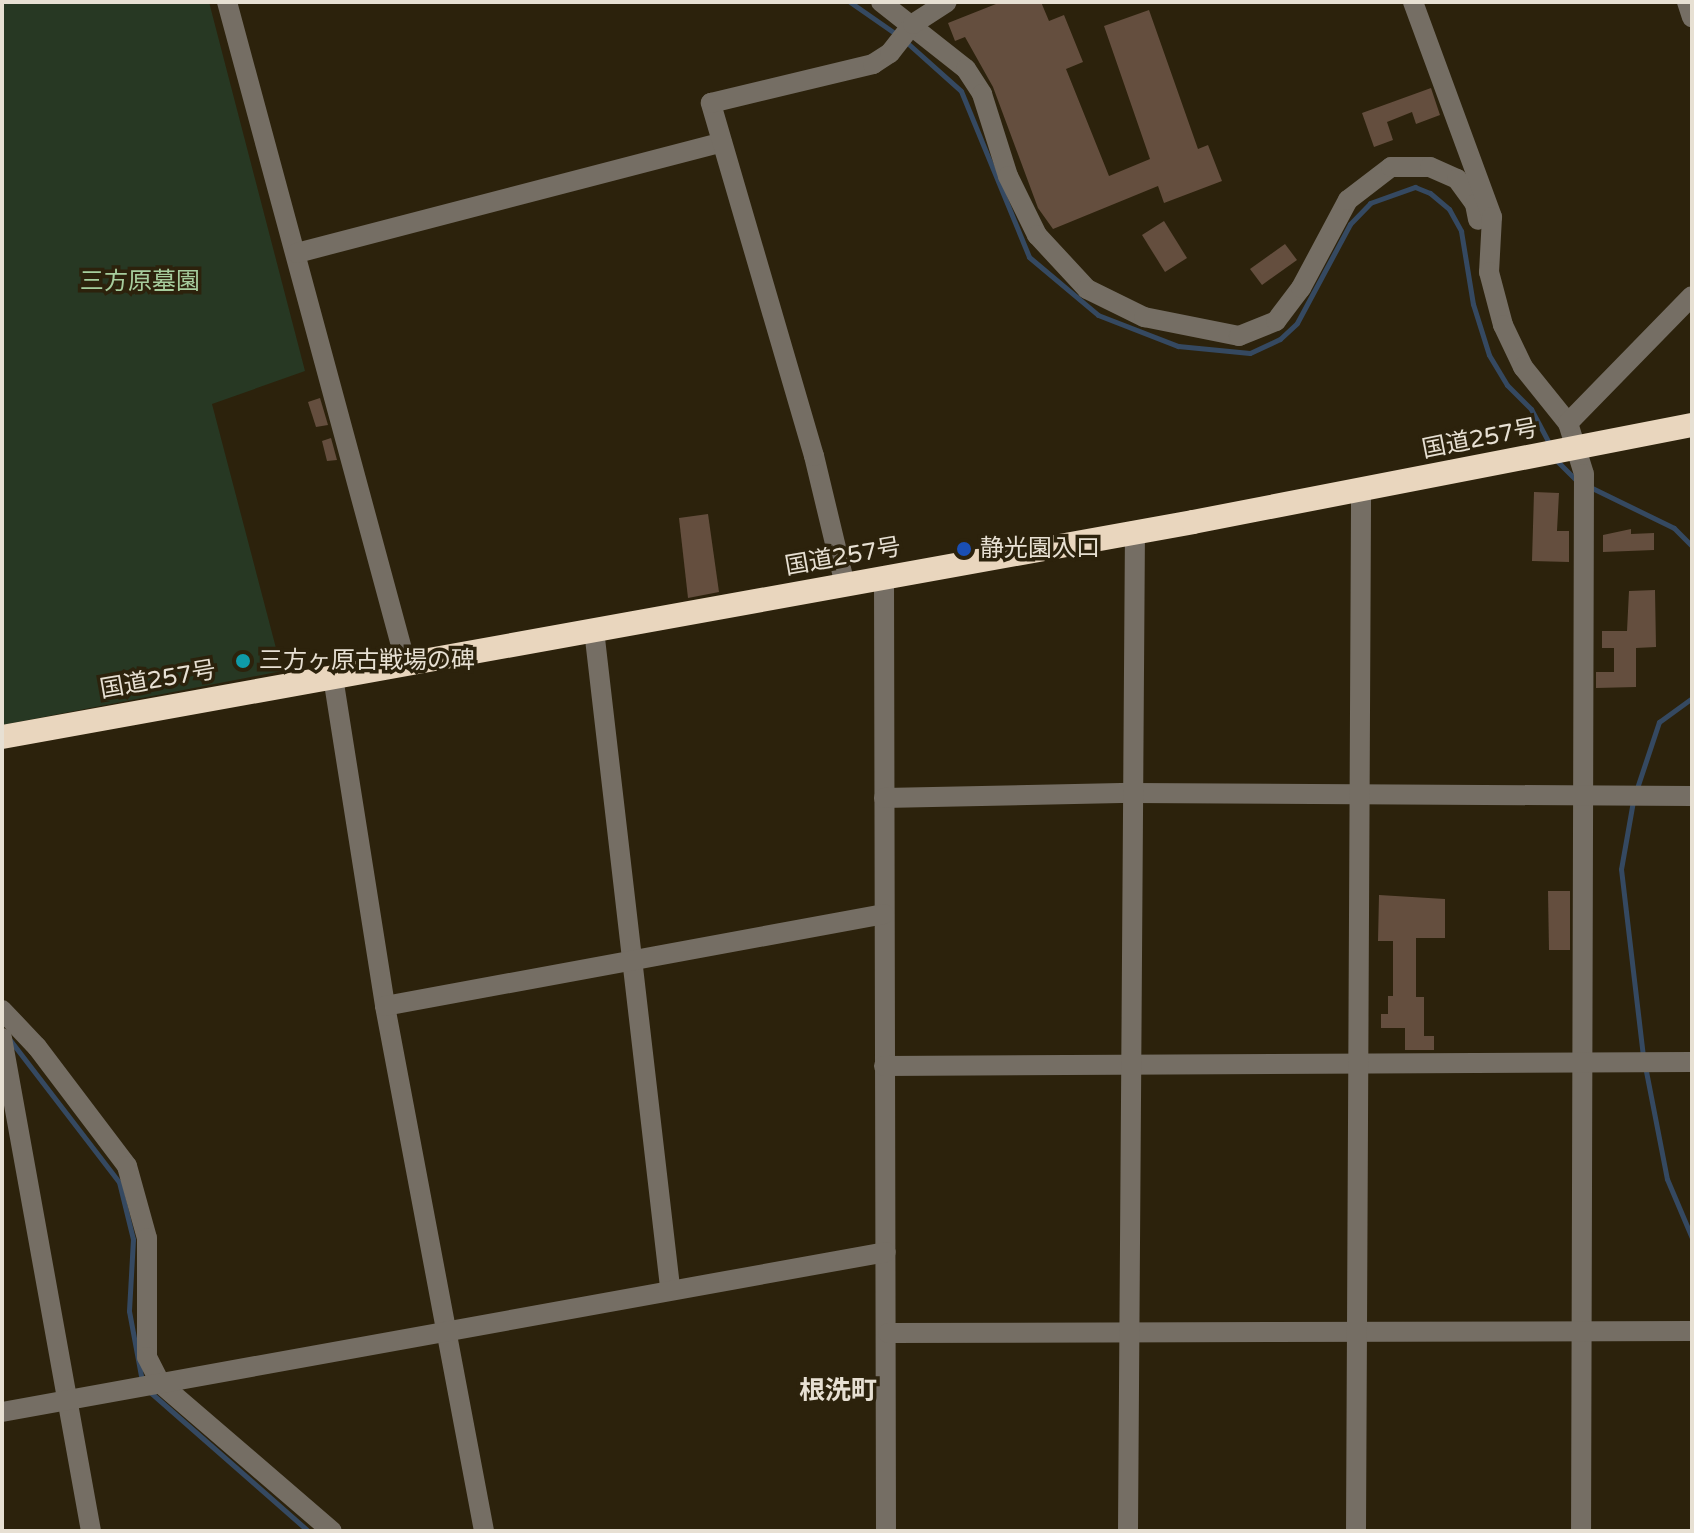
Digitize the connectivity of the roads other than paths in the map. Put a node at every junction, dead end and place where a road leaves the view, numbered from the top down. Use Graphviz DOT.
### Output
graph roads {
  1 [pos="227,2"];
  2 [pos="881,2"];
  3 [pos="947,2"];
  4 [pos="1413,2"];
  5 [pos="1687,2"];
  6 [pos="1692,17"];
  7 [pos="909,27"];
  8 [pos="722,142"];
  9 [pos="297,253"];
  10 [pos="1489,272"];
  11 [pos="1692,296"];
  12 [pos="1568,423"];
  13 [pos="1692,425"];
  14 [pos="1565,451"];
  15 [pos="1361,490"];
  16 [pos="1135,533"];
  17 [pos="884,578"];
  18 [pos="845,585"];
  19 [pos="594,630"];
  20 [pos="406,664"];
  21 [pos="333,677"];
  22 [pos="2,737"];
  23 [pos="1133,793"];
  24 [pos="1583,795"];
  25 [pos="1692,796"];
  26 [pos="1357,797"];
  27 [pos="884,798"];
  28 [pos="884,914"];
  29 [pos="632,960"];
  30 [pos="385,1006"];
  31 [pos="2,1010"];
  32 [pos="3,1048"];
  33 [pos="1692,1062"];
  34 [pos="1357,1064"];
  35 [pos="884,1066"];
  36 [pos="1582,1066"];
  37 [pos="1131,1068"];
  38 [pos="886,1252"];
  39 [pos="670,1287"];
  40 [pos="449,1331"];
  41 [pos="1357,1331"];
  42 [pos="1692,1331"];
  43 [pos="1580,1332"];
  44 [pos="888,1333"];
  45 [pos="1129,1333"];
  46 [pos="150,1385"];
  47 [pos="67,1399"];
  48 [pos="2,1412"];
  49 [pos="91,1531"];
  50 [pos="332,1531"];
  51 [pos="484,1531"];
  52 [pos="886,1531"];
  53 [pos="1128,1531"];
  54 [pos="1356,1531"];
  55 [pos="1581,1531"];
  1 -- 9 [label="street"];
  2 -- 7 [label="street"];
  3 -- 7 [label="street"];
  4 -- 10 [label="street"];
  5 -- 6 [label="street"];
  7 -- 8 [label="street"];
  7 -- 10 [label="street"];
  8 -- 9 [label="street"];
  8 -- 18 [label="street"];
  9 -- 20 [label="street"];
  10 -- 12 [label="street"];
  11 -- 12 [label="street"];
  12 -- 14 [label="street"];
  13 -- 14 [label="highway, 国道257号"];
  14 -- 15 [label="highway, 国道257号"];
  14 -- 24 [label="street"];
  15 -- 16 [label="highway, 国道257号"];
  15 -- 26 [label="street"];
  16 -- 17 [label="highway, 国道257号"];
  16 -- 23 [label="street"];
  17 -- 18 [label="highway, 国道257号"];
  17 -- 27 [label="street"];
  18 -- 19 [label="highway, 国道257号"];
  19 -- 20 [label="highway, 国道257号"];
  19 -- 29 [label="street"];
  20 -- 21 [label="highway, 国道257号"];
  21 -- 22 [label="highway, 国道257号"];
  21 -- 30 [label="street"];
  23 -- 26 [label="street"];
  23 -- 27 [label="street"];
  23 -- 37 [label="street"];
  24 -- 25 [label="street"];
  24 -- 26 [label="street"];
  24 -- 36 [label="street"];
  26 -- 34 [label="street"];
  27 -- 28 [label="street"];
  28 -- 29 [label="street"];
  28 -- 35 [label="street"];
  29 -- 30 [label="street"];
  29 -- 39 [label="street"];
  30 -- 40 [label="street"];
  31 -- 46 [label="street"];
  32 -- 47 [label="street"];
  33 -- 36 [label="street"];
  34 -- 36 [label="street"];
  34 -- 37 [label="street"];
  34 -- 41 [label="street"];
  35 -- 37 [label="street"];
  35 -- 38 [label="street"];
  36 -- 43 [label="street"];
  37 -- 45 [label="street"];
  38 -- 39 [label="street"];
  38 -- 44 [label="street"];
  39 -- 40 [label="street"];
  40 -- 46 [label="street"];
  40 -- 51 [label="street"];
  41 -- 43 [label="street"];
  41 -- 45 [label="street"];
  41 -- 54 [label="street"];
  42 -- 43 [label="street"];
  43 -- 55 [label="street"];
  44 -- 45 [label="street"];
  44 -- 52 [label="street"];
  45 -- 53 [label="street"];
  46 -- 47 [label="street"];
  46 -- 50 [label="street"];
  47 -- 48 [label="street"];
  47 -- 49 [label="street"];
}
